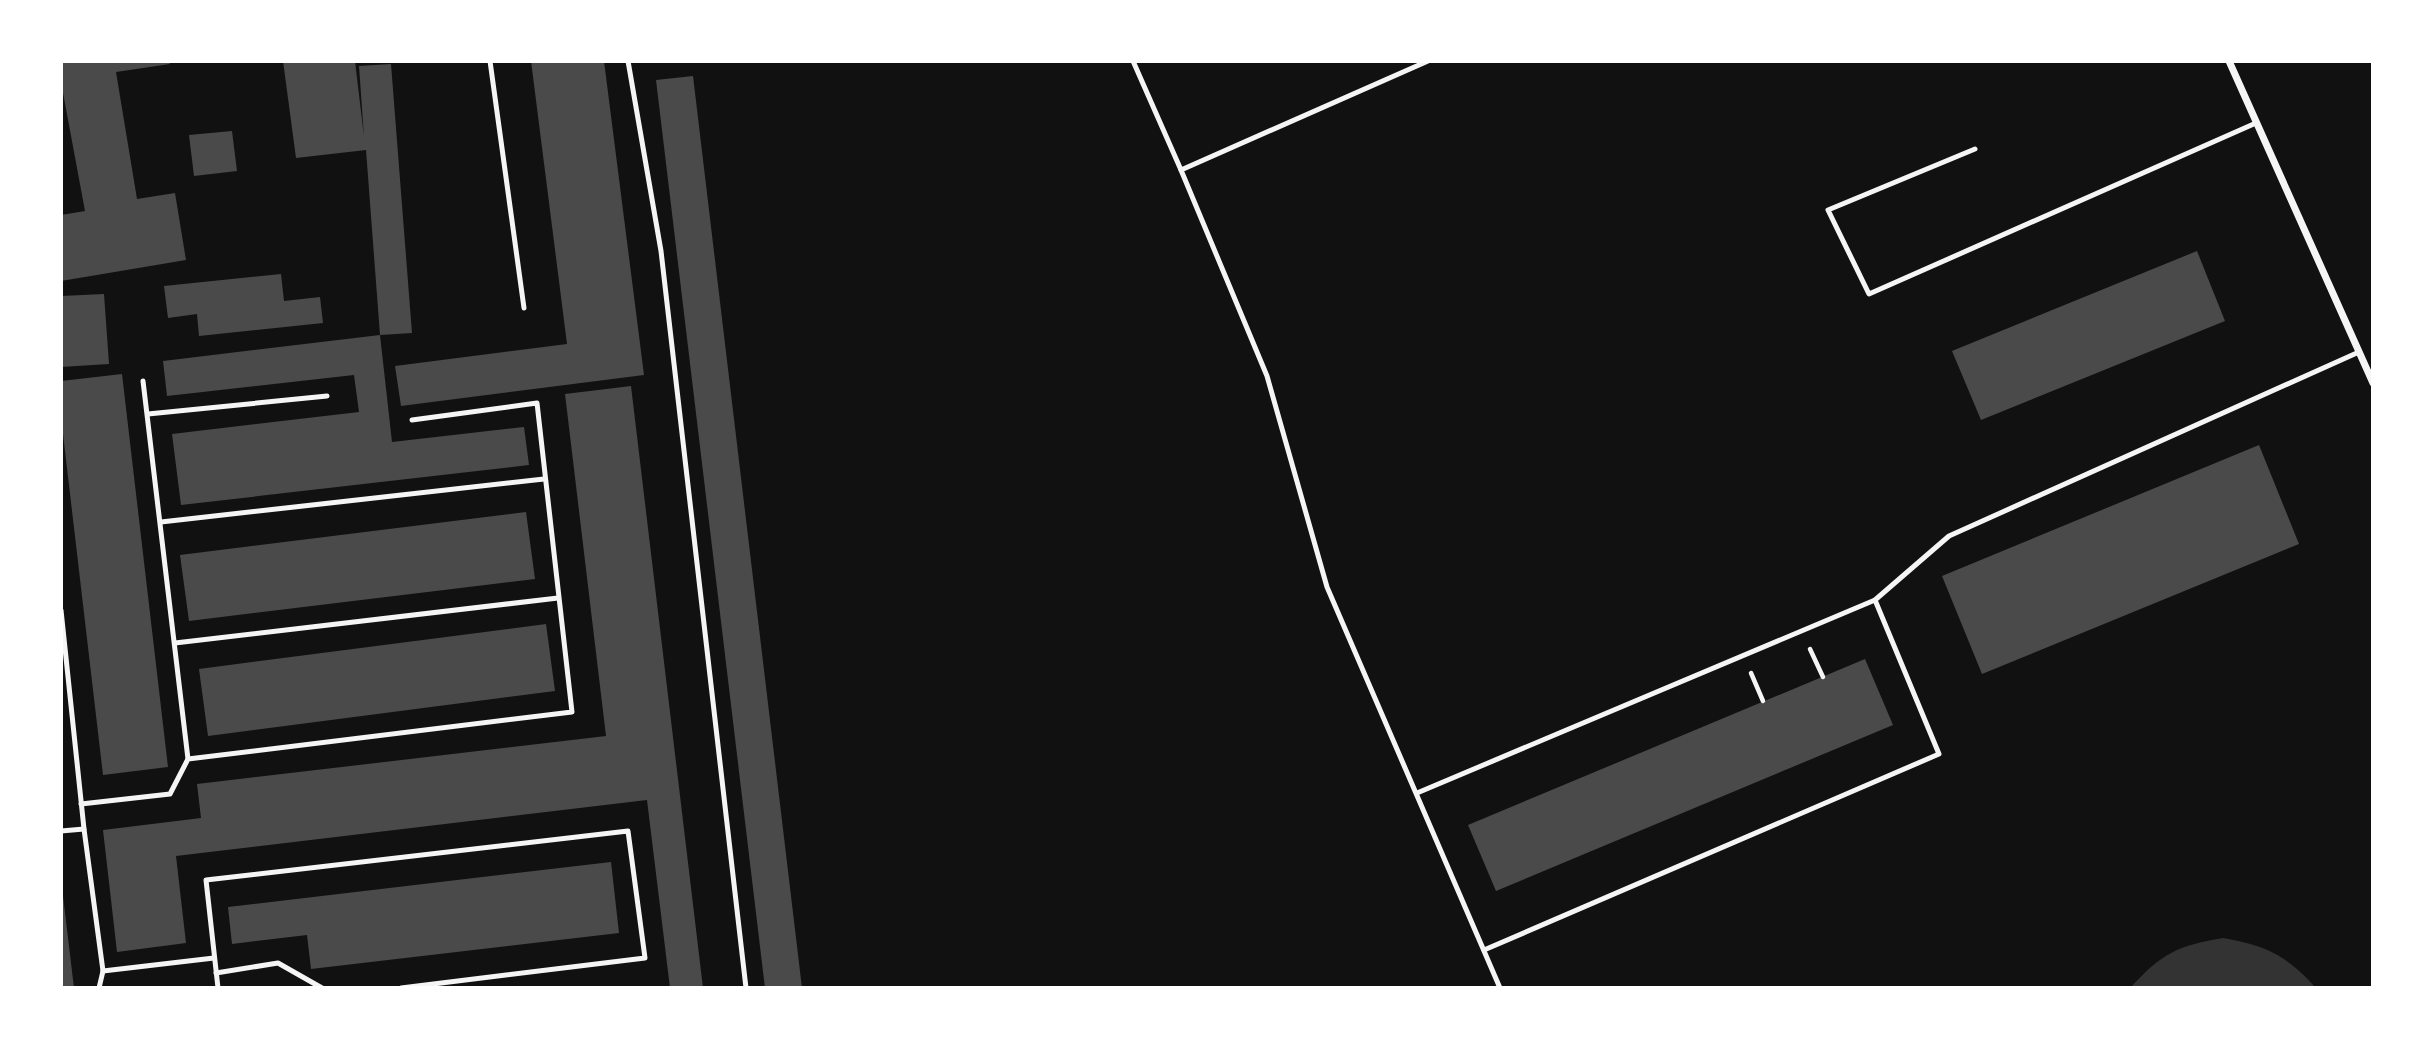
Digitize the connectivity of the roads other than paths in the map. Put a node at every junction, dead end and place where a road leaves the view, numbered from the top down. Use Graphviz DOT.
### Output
graph roads {
  1 [pos="491,61"];
  2 [pos="628,61"];
  3 [pos="1133,61"];
  4 [pos="1428,61"];
  5 [pos="2229,61"];
  6 [pos="2256,123"];
  7 [pos="1975,149"];
  8 [pos="1181,170"];
  9 [pos="524,308"];
  10 [pos="2359,352"];
  11 [pos="143,381"];
  12 [pos="2373,383"];
  13 [pos="327,396"];
  14 [pos="148,414"];
  15 [pos="412,420"];
  16 [pos="544,479"];
  17 [pos="161,522"];
  18 [pos="558,598"];
  19 [pos="1875,600"];
  20 [pos="61,610"];
  21 [pos="175,643"];
  22 [pos="188,759"];
  23 [pos="1418,793"];
  24 [pos="82,804"];
  25 [pos="84,829"];
  26 [pos="61,831"];
  27 [pos="1484,950"];
  28 [pos="214,958"];
  29 [pos="103,971"];
  30 [pos="216,973"];
  31 [pos="99,988"];
  32 [pos="218,988"];
  33 [pos="322,988"];
  34 [pos="401,988"];
  35 [pos="746,988"];
  36 [pos="1500,988"];
  1 -- 9 [label="lane"];
  2 -- 35 [label="lane"];
  3 -- 8 [label="lane"];
  4 -- 8 [label="lane"];
  5 -- 6 [label="street"];
  6 -- 7 [label="lane"];
  6 -- 10 [label="street"];
  8 -- 23 [label="lane"];
  10 -- 12 [label="street"];
  10 -- 19 [label="lane"];
  11 -- 14 [label="lane"];
  13 -- 14 [label="lane"];
  14 -- 17 [label="lane"];
  15 -- 16 [label="lane"];
  16 -- 17 [label="lane"];
  16 -- 18 [label="lane"];
  17 -- 21 [label="lane"];
  18 -- 21 [label="lane"];
  18 -- 22 [label="lane"];
  19 -- 23 [label="lane"];
  19 -- 27 [label="lane"];
  20 -- 24 [label="lane"];
  21 -- 22 [label="lane"];
  22 -- 24 [label="lane"];
  23 -- 27 [label="lane"];
  24 -- 25 [label="lane"];
  25 -- 26 [label="lane"];
  25 -- 29 [label="lane"];
  27 -- 36 [label="lane"];
  28 -- 29 [label="lane"];
  28 -- 30 [label="lane"];
  28 -- 34 [label="lane"];
  29 -- 31 [label="lane"];
  30 -- 32 [label="lane"];
  30 -- 33 [label="lane"];
}
